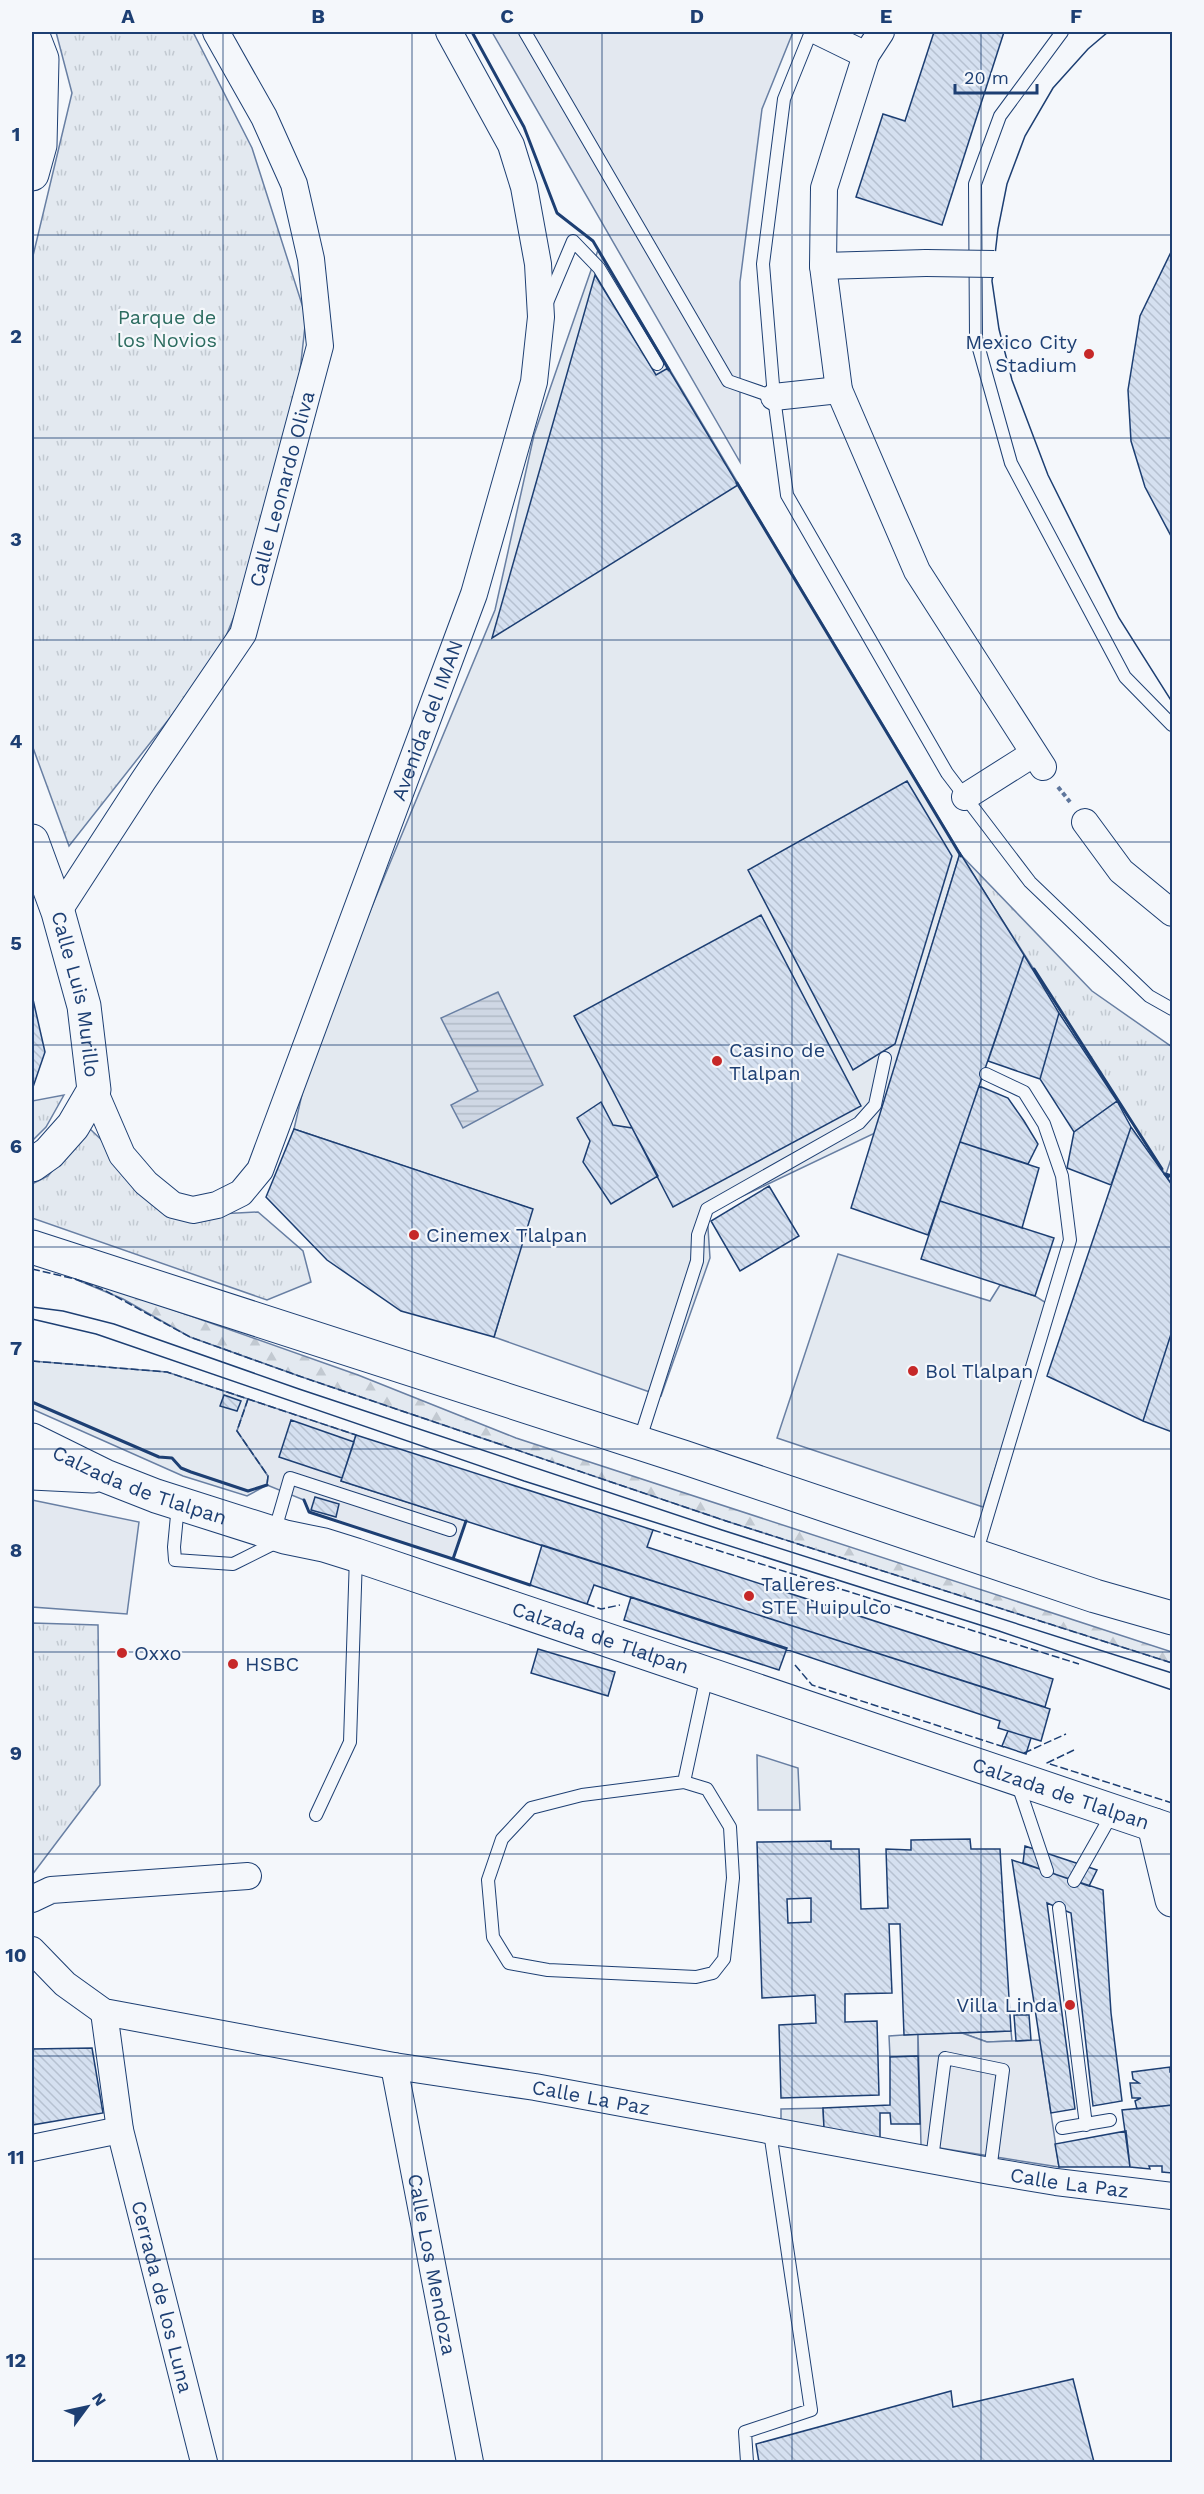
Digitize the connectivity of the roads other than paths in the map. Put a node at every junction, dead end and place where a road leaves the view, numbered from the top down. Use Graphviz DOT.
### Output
graph roads {
  1 [pos="216,32"];
  2 [pos="449,32"];
  3 [pos="525,32"];
  4 [pos="811,32"];
  5 [pos="819,32"];
  6 [pos="881,32"];
  7 [pos="1062,32"];
  8 [pos="32,33"];
  9 [pos="866,55"];
  10 [pos="32,168"];
  11 [pos="994,264"];
  12 [pos="823,266"];
  13 [pos="541,317"];
  14 [pos="657,364"];
  15 [pos="839,390"];
  16 [pos="774,398"];
  17 [pos="1173,725"];
  18 [pos="965,797"];
  19 [pos="1085,822"];
  20 [pos="32,840"];
  21 [pos="58,912"];
  22 [pos="1173,913"];
  23 [pos="1173,1009"];
  24 [pos="885,1058"];
  25 [pos="986,1074"];
  26 [pos="94,1090"];
  27 [pos="32,1165"];
  28 [pos="32,1247"];
  29 [pos="32,1440"];
  30 [pos="639,1442"];
  31 [pos="32,1473"];
  32 [pos="105,1476"];
  33 [pos="179,1504"];
  34 [pos="450,1530"];
  35 [pos="280,1536"];
  36 [pos="356,1555"];
  37 [pos="975,1556"];
  38 [pos="1173,1618"];
  39 [pos="707,1673"];
  40 [pos="1014,1775"];
  41 [pos="684,1782"];
  42 [pos="1114,1811"];
  43 [pos="316,1815"];
  44 [pos="1163,1828"];
  45 [pos="1047,1871"];
  46 [pos="248,1876"];
  47 [pos="1074,1881"];
  48 [pos="32,1899"];
  49 [pos="1173,1900"];
  50 [pos="1059,1908"];
  51 [pos="32,1950"];
  52 [pos="104,2012"];
  53 [pos="394,2066"];
  54 [pos="1110,2120"];
  55 [pos="1086,2125"];
  56 [pos="1062,2128"];
  57 [pos="120,2130"];
  58 [pos="770,2132"];
  59 [pos="32,2148"];
  60 [pos="932,2159"];
  61 [pos="990,2171"];
  62 [pos="1173,2196"];
  63 [pos="204,2463"];
  64 [pos="470,2463"];
  65 [pos="747,2463"];
  1 -- 21 [label="street, Calle Leonardo Oliva"];
  2 -- 13 [label="street, Avenida del IMAN"];
  3 -- 16 [label="lane"];
  4 -- 16 [label="lane"];
  5 -- 9 [label="street"];
  6 -- 9 [label="street"];
  7 -- 17 [label="lane"];
  8 -- 10 [label="main road"];
  9 -- 12 [label="street"];
  11 -- 12 [label="street, bridge"];
  12 -- 15 [label="street"];
  13 -- 14 [label="lane"];
  13 -- 26 [label="street, Avenida del IMAN"];
  15 -- 16 [label="street"];
  15 -- 18 [label="street"];
  16 -- 18 [label="lane"];
  18 -- 23 [label="lane"];
  19 -- 22 [label="street"];
  20 -- 21 [label="main road, Calle Luis Murillo"];
  21 -- 26 [label="main road, Calle Luis Murillo"];
  24 -- 30 [label="lane"];
  25 -- 37 [label="lane"];
  26 -- 27 [label="main road, Calle Luis Murillo"];
  28 -- 30 [label="main road"];
  29 -- 32 [label="main road, Calzada de Tlalpan"];
  30 -- 37 [label="main road"];
  31 -- 32 [label="main road"];
  32 -- 33 [label="main road, Calzada de Tlalpan"];
  33 -- 35 [label="main road, Calzada de Tlalpan"];
  33 -- 35 [label="lane"];
  34 -- 35 [label="lane"];
  35 -- 36 [label="main road, Calzada de Tlalpan"];
  36 -- 39 [label="main road, Calzada de Tlalpan"];
  36 -- 43 [label="lane"];
  37 -- 38 [label="main road"];
  39 -- 40 [label="main road, Calzada de Tlalpan"];
  39 -- 41 [label="lane"];
  40 -- 42 [label="main road, Calzada de Tlalpan"];
  40 -- 45 [label="lane"];
  41 -- 41 [label="lane"];
  42 -- 44 [label="main road, Calzada de Tlalpan"];
  42 -- 47 [label="lane"];
  44 -- 49 [label="main road"];
  46 -- 48 [label="street"];
  50 -- 55 [label="lane"];
  51 -- 52 [label="street, Calle La Paz"];
  52 -- 53 [label="street, Calle La Paz"];
  52 -- 57 [label="street, Cerrada de los Luna"];
  53 -- 58 [label="street, Calle La Paz"];
  53 -- 64 [label="street, Calle Los Mendoza"];
  54 -- 55 [label="lane"];
  55 -- 56 [label="lane"];
  57 -- 59 [label="street"];
  57 -- 63 [label="street, Cerrada de los Luna"];
  58 -- 60 [label="street, Calle La Paz"];
  58 -- 65 [label="lane"];
  60 -- 61 [label="street, Calle La Paz"];
  60 -- 61 [label="lane"];
  61 -- 62 [label="street, Calle La Paz"];
}
